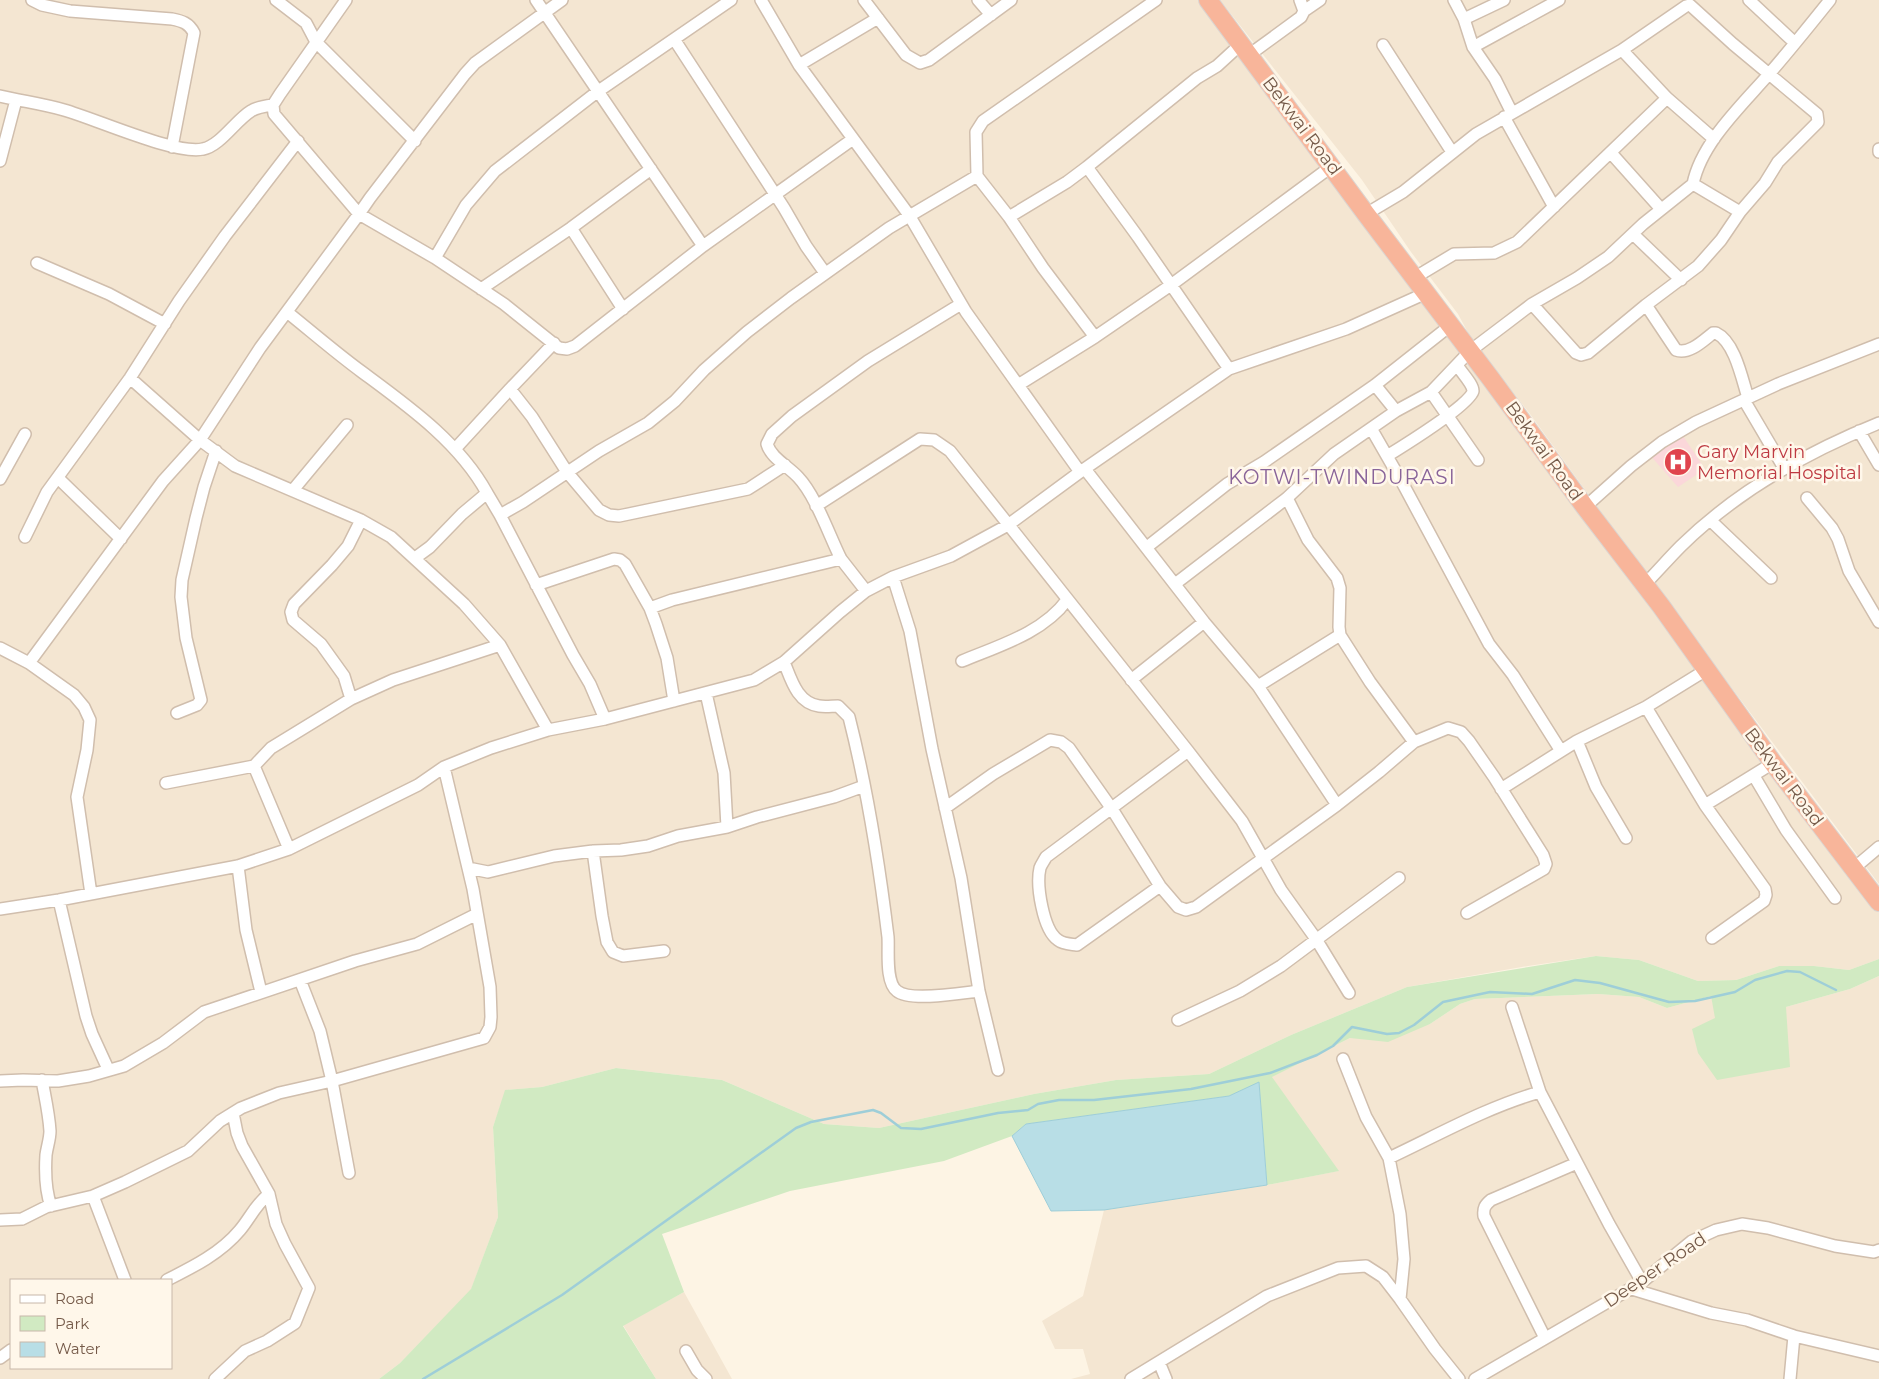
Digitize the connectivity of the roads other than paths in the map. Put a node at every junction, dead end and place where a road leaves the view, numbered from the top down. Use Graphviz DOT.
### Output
graph roads {
  1 [pos="32,0"];
  2 [pos="276,0"];
  3 [pos="346,0"];
  4 [pos="536,0"];
  5 [pos="562,0"];
  6 [pos="731,0"];
  7 [pos="761,0"];
  8 [pos="864,0"];
  9 [pos="978,0"];
  10 [pos="1011,0"];
  11 [pos="1156,0"];
  12 [pos="1208,0"];
  13 [pos="1320,0"];
  14 [pos="1454,0"];
  15 [pos="1504,0"];
  16 [pos="1560,0"];
  17 [pos="1749,0"];
  18 [pos="1830,0"];
  19 [pos="1302,5"];
  20 [pos="544,13"];
  21 [pos="991,15"];
  22 [pos="878,18"];
  23 [pos="1464,18"];
  24 [pos="674,39"];
  25 [pos="316,42"];
  26 [pos="1795,43"];
  27 [pos="1382,45"];
  28 [pos="1473,47"];
  29 [pos="1245,50"];
  30 [pos="1622,50"];
  31 [pos="799,65"];
  32 [pos="1769,74"];
  33 [pos="597,92"];
  34 [pos="0,96"];
  35 [pos="1667,98"];
  36 [pos="16,100"];
  37 [pos="273,105"];
  38 [pos="1508,115"];
  39 [pos="853,139"];
  40 [pos="1714,140"];
  41 [pos="298,141"];
  42 [pos="415,141"];
  43 [pos="172,146"];
  44 [pos="1452,152"];
  45 [pos="1611,153"];
  46 [pos="0,160"];
  47 [pos="1332,166"];
  48 [pos="1087,167"];
  49 [pos="651,170"];
  50 [pos="977,176"];
  51 [pos="1693,184"];
  52 [pos="775,195"];
  53 [pos="1554,206"];
  54 [pos="1661,209"];
  55 [pos="1740,212"];
  56 [pos="359,214"];
  57 [pos="1366,214"];
  58 [pos="909,216"];
  59 [pos="1009,217"];
  60 [pos="571,228"];
  61 [pos="1633,234"];
  62 [pos="703,246"];
  63 [pos="435,258"];
  64 [pos="38,263"];
  65 [pos="825,273"];
  66 [pos="1414,278"];
  67 [pos="1681,280"];
  68 [pos="1171,285"];
  69 [pos="482,289"];
  70 [pos="1426,293"];
  71 [pos="961,304"];
  72 [pos="1532,304"];
  73 [pos="1646,305"];
  74 [pos="623,309"];
  75 [pos="287,312"];
  76 [pos="165,324"];
  77 [pos="1451,326"];
  78 [pos="1095,337"];
  79 [pos="554,343"];
  80 [pos="1879,344"];
  81 [pos="1470,352"];
  82 [pos="1457,365"];
  83 [pos="1229,370"];
  84 [pos="130,378"];
  85 [pos="1018,385"];
  86 [pos="1375,385"];
  87 [pos="510,388"];
  88 [pos="1431,392"];
  89 [pos="1746,399"];
  90 [pos="1396,411"];
  91 [pos="1447,416"];
  92 [pos="1879,423"];
  93 [pos="346,425"];
  94 [pos="1372,430"];
  95 [pos="1859,431"];
  96 [pos="25,434"];
  97 [pos="200,440"];
  98 [pos="455,448"];
  99 [pos="216,451"];
  100 [pos="1387,456"];
  101 [pos="1478,460"];
  102 [pos="785,465"];
  103 [pos="1879,465"];
  104 [pos="1784,468"];
  105 [pos="1082,470"];
  106 [pos="567,472"];
  107 [pos="58,478"];
  108 [pos="0,479"];
  109 [pos="294,490"];
  110 [pos="488,494"];
  111 [pos="1287,498"];
  112 [pos="1807,498"];
  113 [pos="816,506"];
  114 [pos="1585,507"];
  115 [pos="500,516"];
  116 [pos="361,520"];
  117 [pos="1710,520"];
  118 [pos="1008,525"];
  119 [pos="25,537"];
  120 [pos="121,539"];
  121 [pos="1147,548"];
  122 [pos="415,558"];
  123 [pos="841,559"];
  124 [pos="894,577"];
  125 [pos="1771,578"];
  126 [pos="1176,584"];
  127 [pos="1644,585"];
  128 [pos="536,586"];
  129 [pos="866,591"];
  130 [pos="1067,600"];
  131 [pos="650,608"];
  132 [pos="1204,622"];
  133 [pos="1879,622"];
  134 [pos="1340,635"];
  135 [pos="500,645"];
  136 [pos="0,648"];
  137 [pos="962,661"];
  138 [pos="784,662"];
  139 [pos="29,663"];
  140 [pos="1706,670"];
  141 [pos="1131,680"];
  142 [pos="1258,686"];
  143 [pos="706,693"];
  144 [pos="351,699"];
  145 [pos="674,701"];
  146 [pos="1646,707"];
  147 [pos="177,713"];
  148 [pos="605,719"];
  149 [pos="548,730"];
  150 [pos="1577,741"];
  151 [pos="1414,742"];
  152 [pos="1188,751"];
  153 [pos="1561,751"];
  154 [pos="1773,763"];
  155 [pos="254,766"];
  156 [pos="444,767"];
  157 [pos="1754,776"];
  158 [pos="166,783"];
  159 [pos="864,786"];
  160 [pos="1501,789"];
  161 [pos="1705,804"];
  162 [pos="1337,805"];
  163 [pos="946,808"];
  164 [pos="1112,808"];
  165 [pos="726,828"];
  166 [pos="1626,838"];
  167 [pos="1879,847"];
  168 [pos="289,849"];
  169 [pos="593,851"];
  170 [pos="1263,859"];
  171 [pos="238,866"];
  172 [pos="468,868"];
  173 [pos="1853,869"];
  174 [pos="488,872"];
  175 [pos="1399,878"];
  176 [pos="1160,886"];
  177 [pos="473,889"];
  178 [pos="90,894"];
  179 [pos="1836,898"];
  180 [pos="59,900"];
  181 [pos="1879,902"];
  182 [pos="0,909"];
  183 [pos="477,914"];
  184 [pos="1467,914"];
  185 [pos="1712,938"];
  186 [pos="1316,939"];
  187 [pos="664,951"];
  188 [pos="300,980"];
  189 [pos="979,991"];
  190 [pos="261,992"];
  191 [pos="1348,993"];
  192 [pos="1512,1007"];
  193 [pos="1178,1020"];
  194 [pos="1343,1059"];
  195 [pos="108,1069"];
  196 [pos="998,1070"];
  197 [pos="42,1080"];
  198 [pos="332,1081"];
  199 [pos="0,1082"];
  200 [pos="1540,1092"];
  201 [pos="233,1113"];
  202 [pos="1389,1158"];
  203 [pos="1577,1163"];
  204 [pos="349,1173"];
  205 [pos="268,1194"];
  206 [pos="93,1196"];
  207 [pos="51,1206"];
  208 [pos="0,1220"];
  209 [pos="1879,1250"];
  210 [pos="125,1279"];
  211 [pos="169,1279"];
  212 [pos="1642,1282"];
  213 [pos="1632,1289"];
  214 [pos="1400,1299"];
  215 [pos="1794,1336"];
  216 [pos="1545,1338"];
  217 [pos="686,1351"];
  218 [pos="1879,1356"];
  219 [pos="1159,1362"];
  220 [pos="215,1379"];
  221 [pos="706,1379"];
  222 [pos="1131,1379"];
  223 [pos="1166,1379"];
  224 [pos="1459,1379"];
  225 [pos="1475,1379"];
  226 [pos="1790,1379"];
  1 -- 43 [label="street"];
  2 -- 25 [label="street"];
  3 -- 25 [label="street"];
  4 -- 20 [label="street"];
  5 -- 20 [label="street"];
  6 -- 24 [label="street"];
  7 -- 31 [label="street"];
  8 -- 22 [label="street"];
  9 -- 21 [label="street"];
  10 -- 21 [label="street"];
  11 -- 50 [label="street"];
  12 -- 29 [label="highway, Bekwai Road"];
  13 -- 19 [label="street"];
  14 -- 23 [label="street"];
  15 -- 23 [label="street"];
  16 -- 28 [label="street"];
  17 -- 26 [label="street"];
  18 -- 26 [label="street"];
  19 -- 29 [label="street"];
  20 -- 33 [label="street"];
  20 -- 42 [label="street"];
  21 -- 22 [label="street"];
  22 -- 31 [label="street"];
  23 -- 28 [label="street"];
  24 -- 33 [label="street"];
  24 -- 52 [label="street"];
  25 -- 37 [label="street"];
  25 -- 42 [label="street"];
  26 -- 32 [label="street"];
  27 -- 44 [label="street"];
  28 -- 38 [label="street"];
  29 -- 47 [label="highway, Bekwai Road"];
  29 -- 48 [label="street"];
  30 -- 32 [label="street"];
  30 -- 35 [label="street"];
  30 -- 38 [label="street"];
  31 -- 39 [label="street"];
  32 -- 40 [label="street"];
  32 -- 55 [label="street"];
  33 -- 49 [label="street"];
  33 -- 63 [label="street"];
  34 -- 36 [label="street"];
  35 -- 40 [label="street"];
  35 -- 45 [label="street"];
  36 -- 43 [label="street"];
  36 -- 46 [label="street"];
  37 -- 41 [label="street"];
  37 -- 43 [label="street"];
  38 -- 44 [label="street"];
  38 -- 53 [label="street"];
  39 -- 52 [label="street"];
  39 -- 58 [label="street"];
  40 -- 51 [label="street"];
  41 -- 56 [label="street"];
  41 -- 76 [label="street"];
  42 -- 56 [label="street"];
  44 -- 57 [label="street"];
  45 -- 53 [label="street"];
  45 -- 54 [label="street"];
  47 -- 57 [label="highway, Bekwai Road"];
  47 -- 68 [label="street"];
  48 -- 59 [label="street"];
  48 -- 68 [label="street"];
  49 -- 60 [label="street"];
  49 -- 62 [label="street"];
  50 -- 58 [label="street"];
  50 -- 59 [label="street"];
  51 -- 54 [label="street"];
  51 -- 55 [label="street"];
  52 -- 62 [label="street"];
  52 -- 65 [label="street"];
  53 -- 66 [label="street"];
  54 -- 61 [label="street"];
  55 -- 67 [label="street"];
  56 -- 63 [label="street"];
  56 -- 75 [label="street"];
  57 -- 66 [label="highway, Bekwai Road"];
  58 -- 65 [label="street"];
  58 -- 71 [label="street"];
  59 -- 78 [label="street"];
  60 -- 69 [label="street"];
  60 -- 74 [label="street"];
  61 -- 67 [label="street"];
  61 -- 72 [label="street"];
  62 -- 74 [label="street"];
  63 -- 69 [label="street"];
  64 -- 76 [label="street"];
  65 -- 106 [label="street"];
  66 -- 70 [label="highway, Bekwai Road"];
  67 -- 73 [label="street"];
  68 -- 78 [label="street"];
  68 -- 83 [label="street"];
  69 -- 79 [label="street"];
  70 -- 77 [label="highway, Bekwai Road"];
  70 -- 83 [label="street"];
  71 -- 85 [label="street"];
  71 -- 102 [label="street"];
  72 -- 73 [label="street"];
  72 -- 81 [label="street"];
  73 -- 89 [label="street"];
  74 -- 79 [label="street"];
  75 -- 97 [label="street"];
  75 -- 98 [label="street"];
  76 -- 84 [label="street"];
  77 -- 81 [label="highway, Bekwai Road"];
  77 -- 86 [label="street"];
  78 -- 85 [label="street"];
  79 -- 87 [label="street"];
  80 -- 89 [label="street"];
  81 -- 82 [label="street"];
  81 -- 114 [label="highway, Bekwai Road"];
  82 -- 88 [label="street"];
  82 -- 91 [label="street"];
  83 -- 105 [label="street"];
  84 -- 97 [label="street"];
  84 -- 107 [label="street"];
  85 -- 105 [label="street"];
  86 -- 90 [label="street"];
  86 -- 121 [label="street"];
  87 -- 98 [label="street"];
  87 -- 106 [label="street"];
  88 -- 90 [label="street"];
  88 -- 91 [label="street"];
  89 -- 104 [label="street"];
  89 -- 114 [label="street"];
  90 -- 94 [label="street"];
  91 -- 100 [label="street"];
  91 -- 101 [label="street"];
  92 -- 95 [label="street"];
  93 -- 109 [label="street"];
  94 -- 100 [label="street"];
  94 -- 111 [label="street"];
  95 -- 103 [label="street"];
  95 -- 104 [label="street"];
  96 -- 108 [label="street"];
  97 -- 99 [label="street"];
  97 -- 120 [label="street"];
  98 -- 110 [label="street"];
  99 -- 109 [label="street"];
  99 -- 147 [label="street"];
  100 -- 153 [label="street"];
  102 -- 106 [label="street"];
  102 -- 113 [label="street"];
  104 -- 117 [label="street"];
  105 -- 118 [label="street"];
  105 -- 121 [label="street"];
  106 -- 115 [label="street"];
  107 -- 119 [label="street"];
  107 -- 120 [label="street"];
  109 -- 116 [label="street"];
  110 -- 115 [label="street"];
  110 -- 122 [label="street"];
  111 -- 126 [label="street"];
  111 -- 134 [label="street"];
  112 -- 133 [label="street"];
  113 -- 118 [label="street"];
  113 -- 123 [label="street"];
  114 -- 127 [label="highway, Bekwai Road"];
  115 -- 128 [label="street"];
  116 -- 122 [label="street"];
  116 -- 144 [label="street"];
  117 -- 125 [label="street"];
  117 -- 127 [label="street"];
  118 -- 124 [label="street"];
  118 -- 130 [label="street"];
  120 -- 139 [label="street"];
  121 -- 126 [label="street"];
  122 -- 135 [label="street"];
  123 -- 129 [label="street"];
  123 -- 131 [label="street"];
  124 -- 129 [label="street"];
  124 -- 163 [label="street"];
  126 -- 132 [label="street"];
  127 -- 140 [label="highway, Bekwai Road"];
  128 -- 131 [label="street"];
  128 -- 148 [label="street"];
  129 -- 138 [label="street"];
  130 -- 137 [label="street"];
  130 -- 141 [label="street"];
  131 -- 145 [label="street"];
  132 -- 141 [label="street"];
  132 -- 142 [label="street"];
  134 -- 142 [label="street"];
  134 -- 151 [label="street"];
  135 -- 144 [label="street"];
  135 -- 149 [label="street"];
  136 -- 139 [label="street"];
  138 -- 143 [label="street"];
  138 -- 159 [label="street"];
  139 -- 178 [label="street"];
  140 -- 146 [label="street"];
  140 -- 154 [label="highway, Bekwai Road"];
  141 -- 152 [label="street"];
  142 -- 162 [label="street"];
  143 -- 145 [label="street"];
  143 -- 165 [label="street"];
  144 -- 155 [label="street"];
  145 -- 148 [label="street"];
  146 -- 150 [label="street"];
  146 -- 161 [label="street"];
  148 -- 149 [label="street"];
  149 -- 156 [label="street"];
  150 -- 153 [label="street"];
  150 -- 166 [label="street"];
  151 -- 160 [label="street"];
  151 -- 162 [label="street"];
  152 -- 164 [label="street"];
  152 -- 170 [label="street"];
  153 -- 160 [label="street"];
  154 -- 157 [label="street"];
  154 -- 173 [label="highway, Bekwai Road"];
  155 -- 158 [label="street"];
  155 -- 168 [label="street"];
  156 -- 168 [label="street"];
  156 -- 172 [label="street"];
  157 -- 161 [label="street"];
  157 -- 179 [label="street"];
  159 -- 165 [label="street"];
  159 -- 189 [label="street"];
  160 -- 184 [label="street"];
  161 -- 185 [label="street"];
  162 -- 170 [label="street"];
  163 -- 164 [label="street"];
  163 -- 189 [label="street"];
  164 -- 176 [label="street"];
  164 -- 176 [label="street"];
  165 -- 169 [label="street"];
  167 -- 173 [label="street"];
  168 -- 171 [label="street"];
  169 -- 174 [label="street"];
  169 -- 187 [label="street"];
  170 -- 176 [label="street"];
  170 -- 186 [label="street"];
  171 -- 178 [label="street"];
  171 -- 190 [label="street"];
  172 -- 174 [label="street"];
  172 -- 177 [label="street"];
  173 -- 181 [label="highway, Bekwai Road"];
  174 -- 177 [label="street"];
  175 -- 186 [label="street"];
  177 -- 183 [label="street"];
  178 -- 180 [label="street"];
  180 -- 182 [label="street"];
  180 -- 195 [label="street"];
  183 -- 188 [label="street"];
  183 -- 198 [label="street"];
  186 -- 191 [label="street"];
  186 -- 193 [label="street"];
  188 -- 190 [label="street"];
  188 -- 198 [label="street"];
  189 -- 196 [label="street"];
  190 -- 195 [label="street"];
  192 -- 200 [label="street"];
  194 -- 202 [label="street"];
  195 -- 197 [label="street"];
  197 -- 199 [label="street"];
  197 -- 207 [label="street"];
  198 -- 201 [label="street"];
  198 -- 204 [label="street"];
  200 -- 202 [label="street"];
  200 -- 203 [label="street"];
  201 -- 205 [label="street"];
  201 -- 206 [label="street"];
  202 -- 214 [label="street"];
  203 -- 212 [label="street"];
  203 -- 216 [label="street"];
  205 -- 211 [label="street"];
  205 -- 220 [label="street"];
  206 -- 207 [label="street"];
  206 -- 210 [label="street"];
  207 -- 208 [label="street"];
  209 -- 212 [label="street, Deeper Road"];
  212 -- 213 [label="street, Deeper Road"];
  213 -- 215 [label="street"];
  213 -- 216 [label="street, Deeper Road"];
  214 -- 219 [label="street"];
  214 -- 224 [label="street"];
  215 -- 218 [label="street"];
  215 -- 226 [label="street"];
  216 -- 225 [label="street, Deeper Road"];
  217 -- 221 [label="street"];
  219 -- 222 [label="street"];
  219 -- 223 [label="street"];
}
